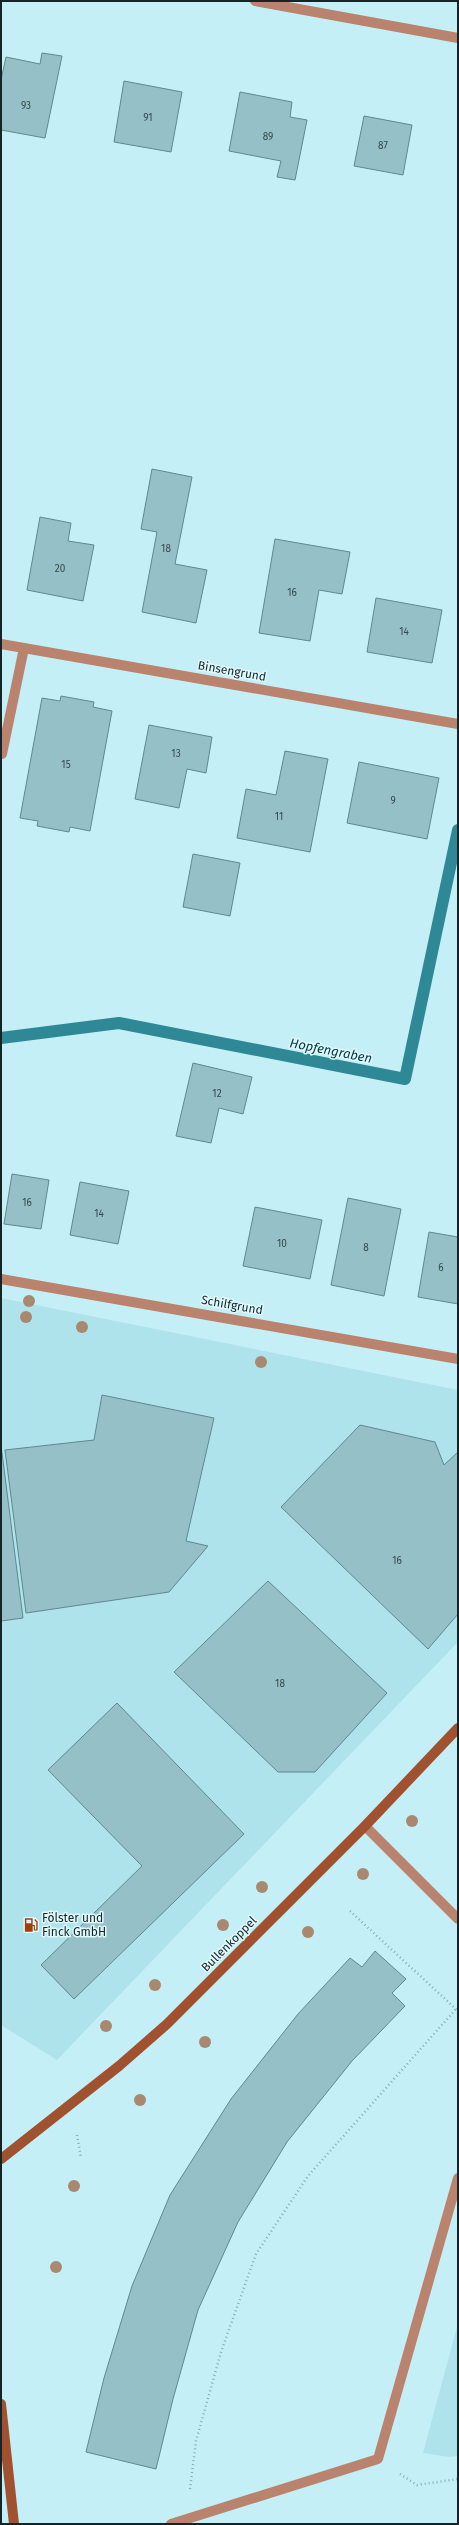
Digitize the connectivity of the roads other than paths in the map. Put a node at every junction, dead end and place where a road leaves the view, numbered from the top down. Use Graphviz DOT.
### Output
graph roads {
  1 [pos="255,1"];
  2 [pos="458,38"];
  3 [pos="1,644"];
  4 [pos="24,648"];
  5 [pos="458,724"];
  6 [pos="2,754"];
  7 [pos="1,1279"];
  8 [pos="458,1359"];
  9 [pos="458,1728"];
  10 [pos="366,1826"];
  11 [pos="458,1919"];
  12 [pos="1,2159"];
  13 [pos="458,2178"];
  14 [pos="1,2404"];
  15 [pos="14,2524"];
  16 [pos="171,2524"];
  1 -- 2 [label="street"];
  3 -- 4 [label="street, Binsengrund"];
  4 -- 5 [label="street, Binsengrund"];
  4 -- 6 [label="street"];
  7 -- 8 [label="street, Schilfgrund"];
  9 -- 10 [label="street, Bullenkoppel"];
  10 -- 11 [label="street"];
  10 -- 12 [label="street, Bullenkoppel"];
  13 -- 16 [label="street"];
  14 -- 15 [label="street"];
}
